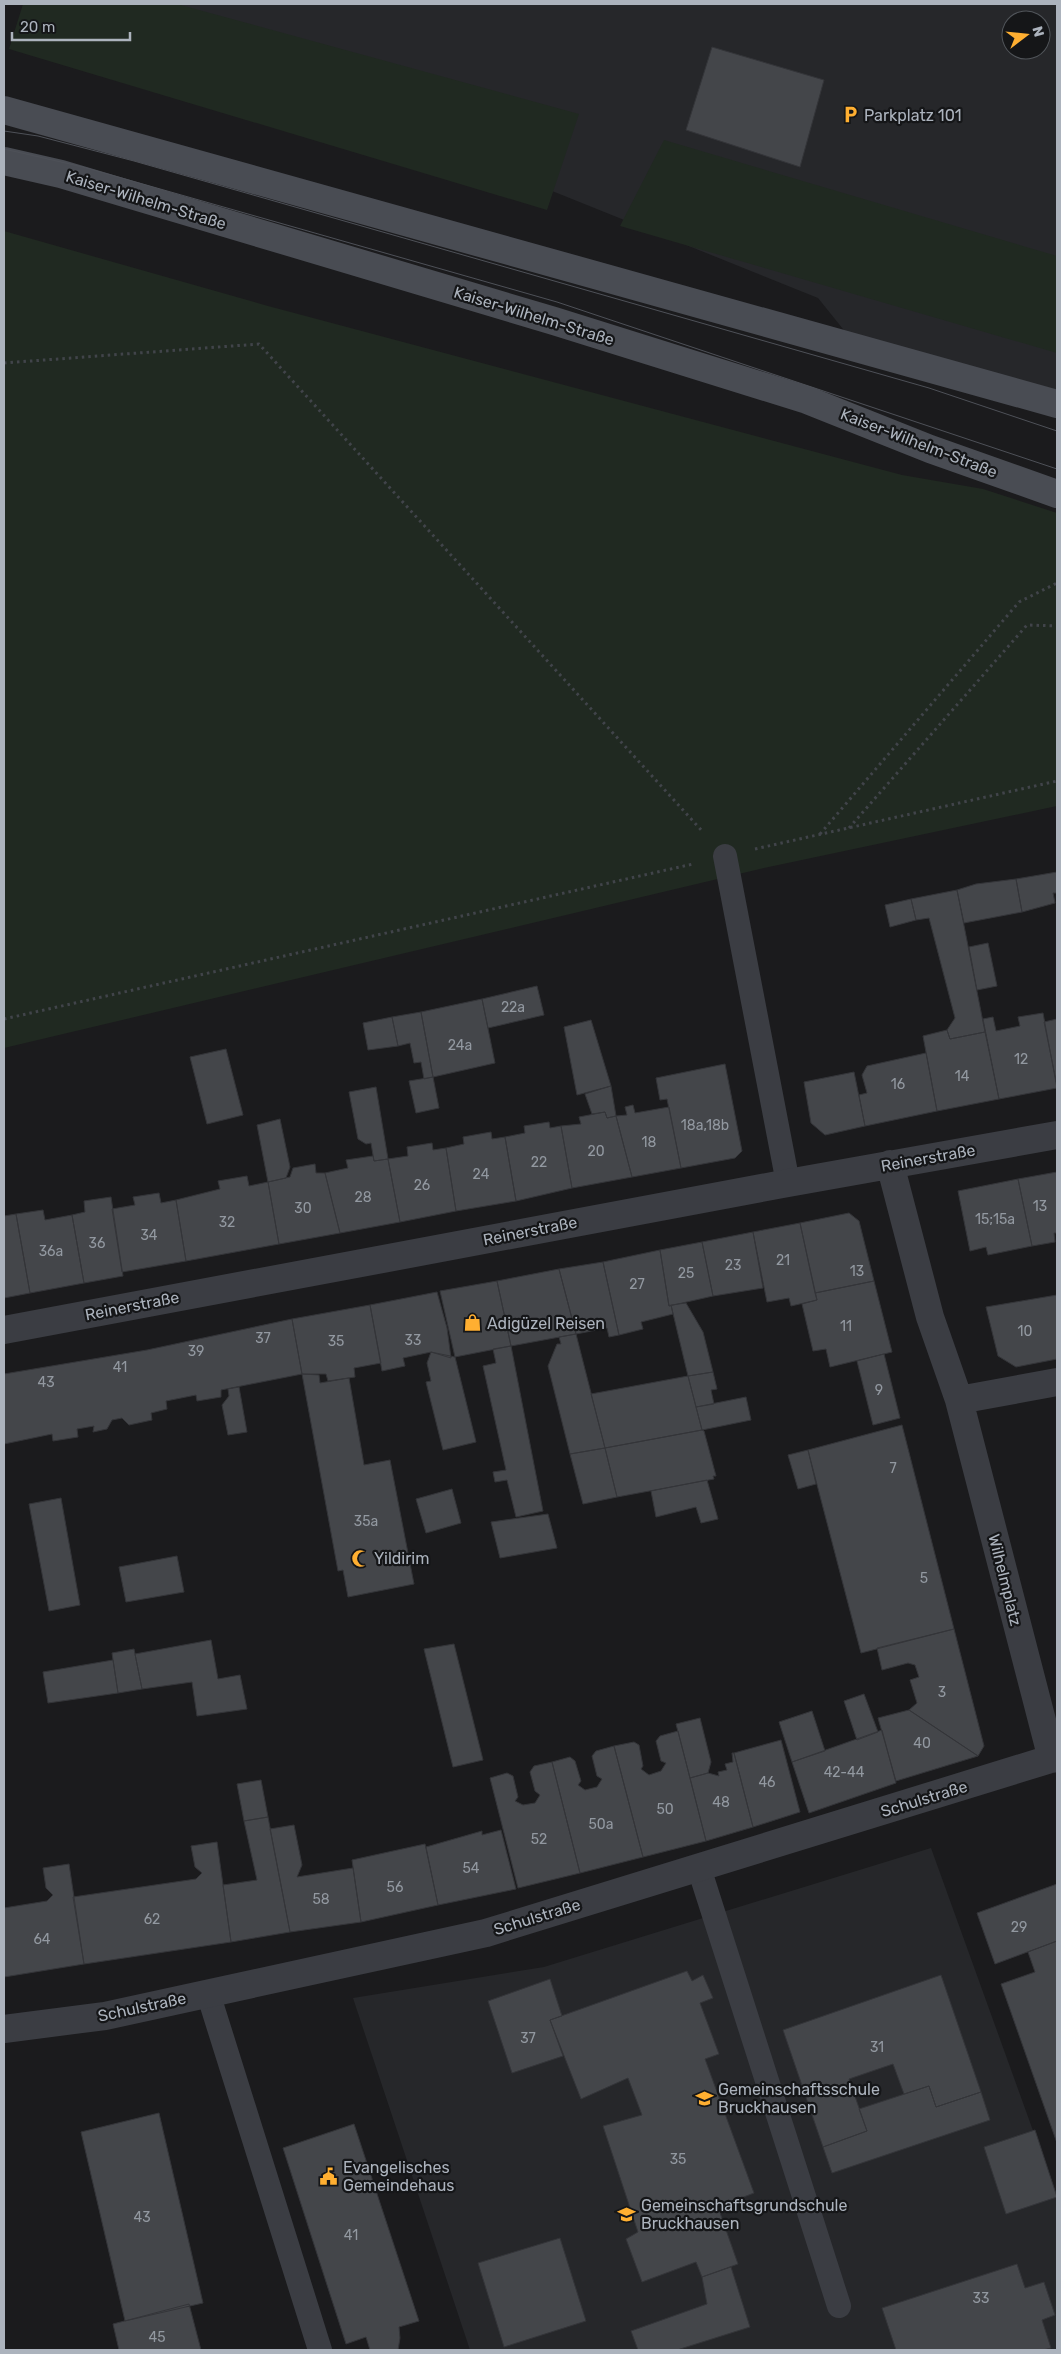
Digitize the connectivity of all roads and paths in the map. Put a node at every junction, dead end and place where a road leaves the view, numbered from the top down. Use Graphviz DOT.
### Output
graph roads {
  1 [pos="4,110"];
  2 [pos="4,161"];
  3 [pos="4,363"];
  4 [pos="1057,404"];
  5 [pos="1057,494"];
  6 [pos="1057,583"];
  7 [pos="1057,626"];
  8 [pos="1057,781"];
  9 [pos="849,828"];
  10 [pos="820,835"];
  11 [pos="725,856"];
  12 [pos="4,1019"];
  13 [pos="1057,1135"];
  14 [pos="890,1164"];
  15 [pos="788,1183"];
  16 [pos="4,1330"];
  17 [pos="1057,1382"];
  18 [pos="959,1400"];
  19 [pos="1055,1758"];
  20 [pos="699,1868"];
  21 [pos="208,1994"];
  22 [pos="4,2029"];
  23 [pos="838,2306"];
  24 [pos="320,2350"];
  1 -- 4 [label="main road"];
  2 -- 5 [label="main road, Kaiser-Wilhelm-Straße"];
  3 -- 11 [label="path"];
  6 -- 10 [label="path"];
  7 -- 9 [label="path"];
  8 -- 9 [label="path"];
  9 -- 10 [label="path"];
  10 -- 11 [label="path"];
  11 -- 12 [label="path"];
  11 -- 15 [label="lane"];
  13 -- 14 [label="street, Reinerstraße"];
  14 -- 15 [label="street, Reinerstraße"];
  14 -- 18 [label="street, Wilhelmplatz"];
  15 -- 16 [label="street, Reinerstraße"];
  17 -- 18 [label="street"];
  18 -- 19 [label="street, Wilhelmplatz"];
  19 -- 20 [label="street, Schulstraße"];
  20 -- 21 [label="street, Schulstraße"];
  20 -- 23 [label="lane"];
  21 -- 22 [label="street, Schulstraße"];
  21 -- 24 [label="lane"];
}
